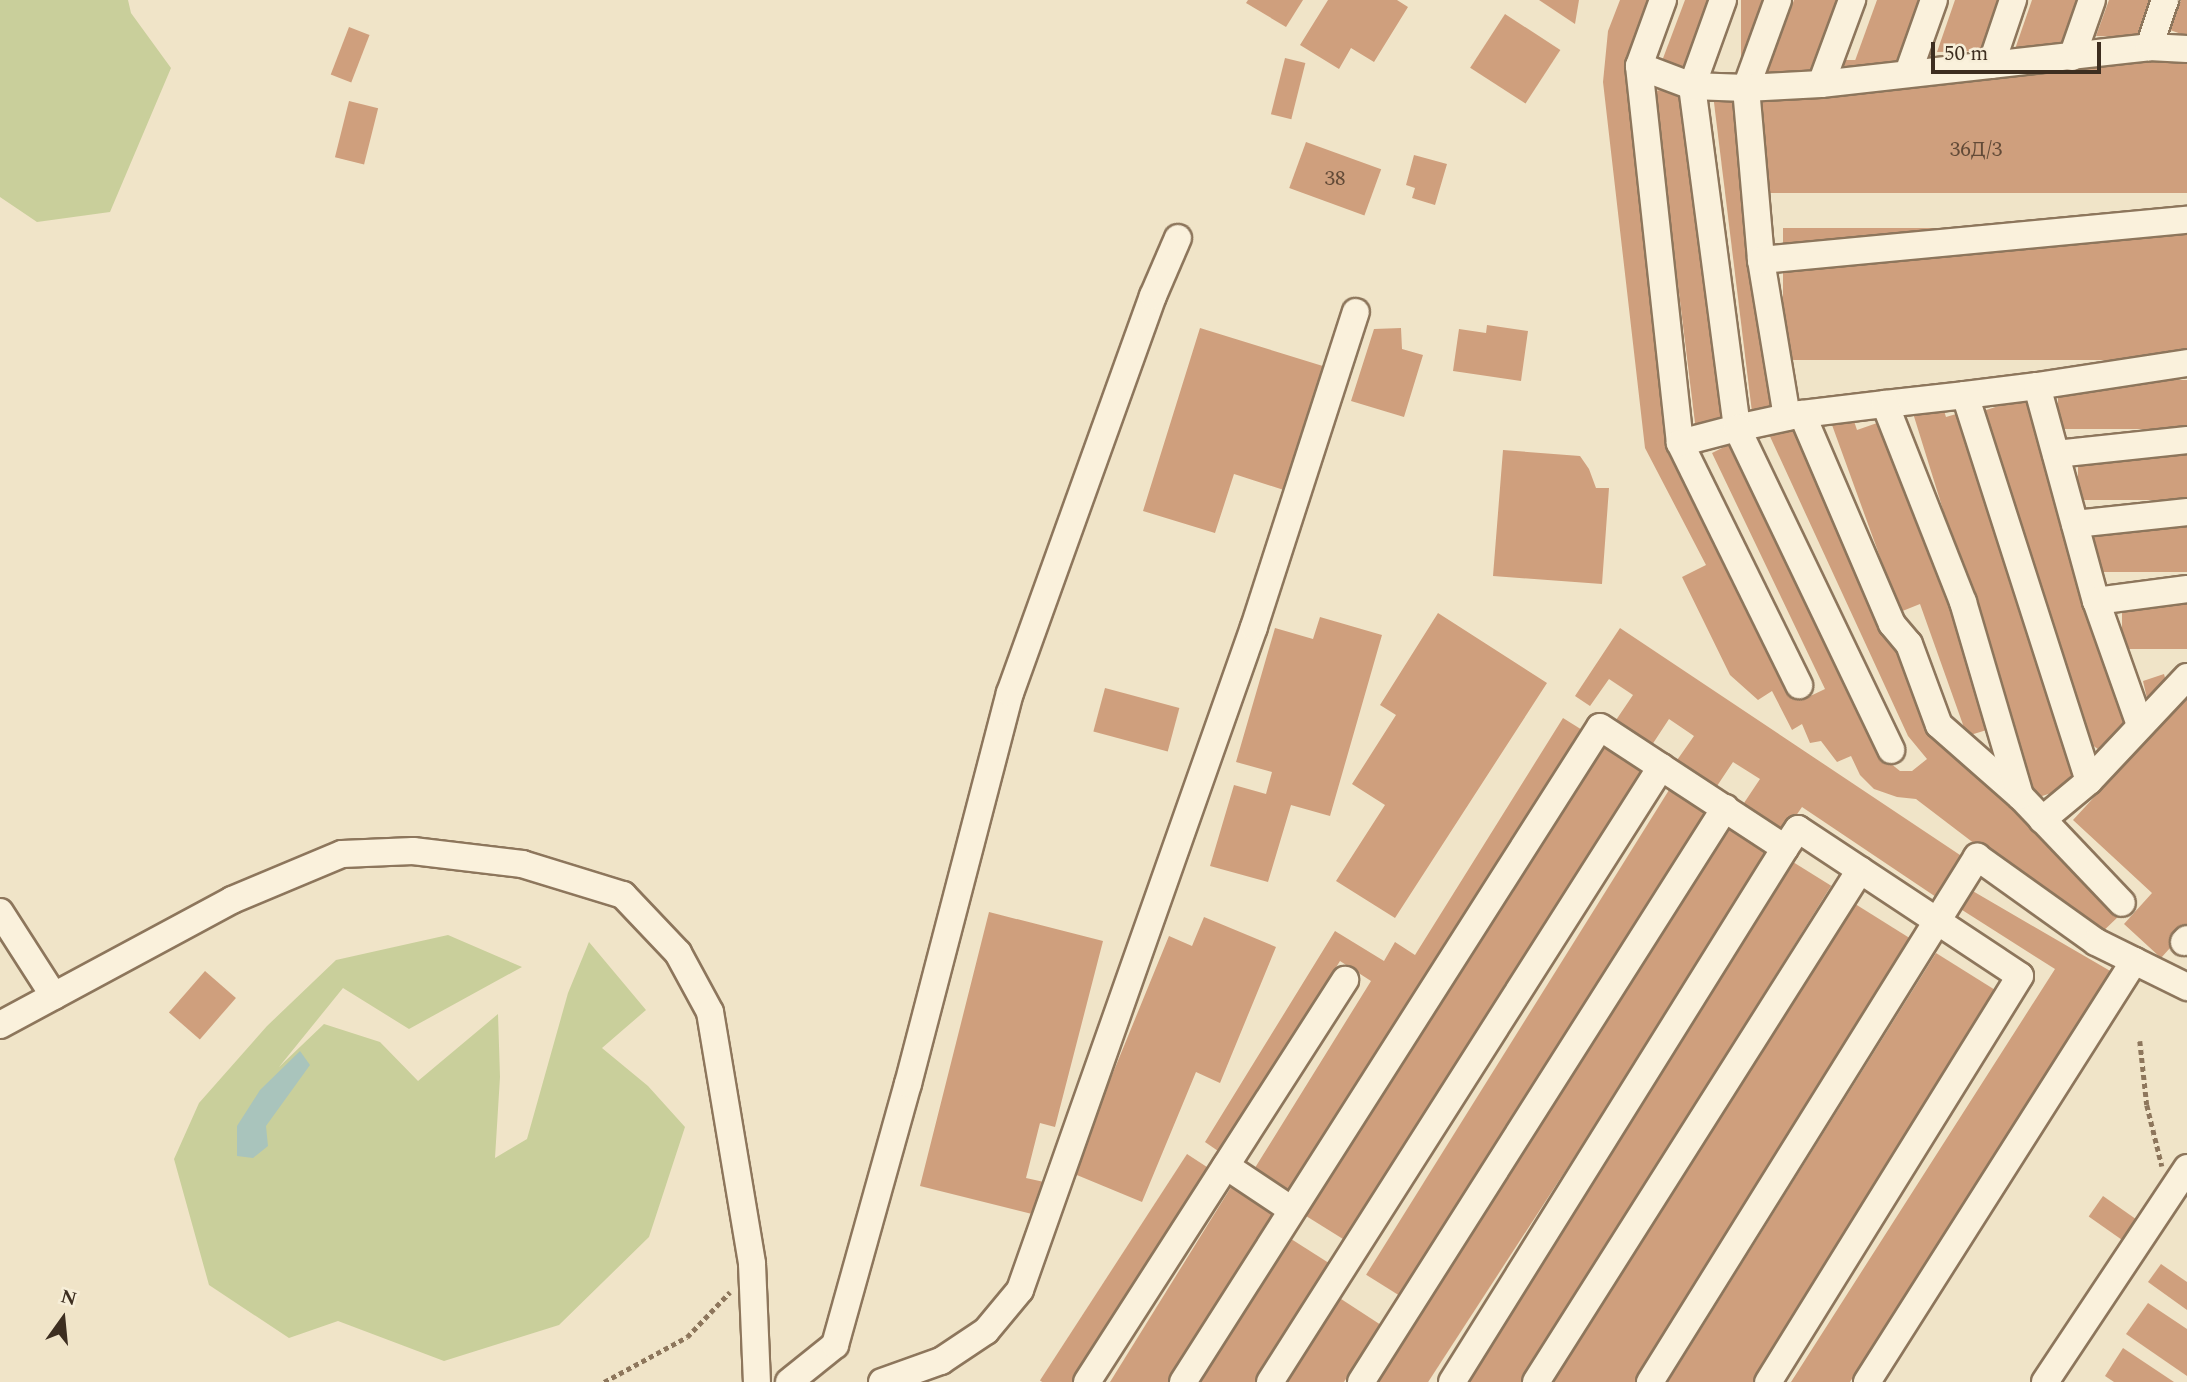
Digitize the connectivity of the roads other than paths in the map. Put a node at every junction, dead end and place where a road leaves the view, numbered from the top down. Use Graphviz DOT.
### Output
graph roads {
  1 [pos="1664,0"];
  2 [pos="1723,0"];
  3 [pos="1778,0"];
  4 [pos="1852,0"];
  5 [pos="1934,0"];
  6 [pos="2013,0"];
  7 [pos="2092,0"];
  8 [pos="2165,0"];
  9 [pos="2149,47"];
  10 [pos="2187,48"];
  11 [pos="2072,57"];
  12 [pos="1991,65"];
  13 [pos="1639,66"];
  14 [pos="1908,73"];
  15 [pos="1821,84"];
  16 [pos="1692,86"];
  17 [pos="1746,88"];
  18 [pos="2187,220"];
  19 [pos="1178,238"];
  20 [pos="1761,260"];
  21 [pos="1356,312"];
  22 [pos="2187,363"];
  23 [pos="2037,386"];
  24 [pos="1965,395"];
  25 [pos="1885,404"];
  26 [pos="1794,416"];
  27 [pos="1737,428"];
  28 [pos="2187,440"];
  29 [pos="1680,443"];
  30 [pos="2056,454"];
  31 [pos="2187,512"];
  32 [pos="2075,524"];
  33 [pos="2187,589"];
  34 [pos="2096,601"];
  35 [pos="2187,677"];
  36 [pos="1799,685"];
  37 [pos="2140,725"];
  38 [pos="1891,750"];
  39 [pos="1661,767"];
  40 [pos="2089,782"];
  41 [pos="2021,797"];
  42 [pos="1725,808"];
  43 [pos="2042,820"];
  44 [pos="1785,848"];
  45 [pos="1860,870"];
  46 [pos="2122,902"];
  47 [pos="0,912"];
  48 [pos="1937,921"];
  49 [pos="2134,961"];
  50 [pos="1345,980"];
  51 [pos="2187,987"];
  52 [pos="54,996"];
  53 [pos="0,1025"];
  54 [pos="1226,1166"];
  55 [pos="2180,1178"];
  56 [pos="1292,1210"];
  57 [pos="757,1382"];
  58 [pos="789,1382"];
  59 [pos="882,1382"];
  60 [pos="1087,1382"];
  61 [pos="1183,1382"];
  62 [pos="1270,1382"];
  63 [pos="1361,1382"];
  64 [pos="1452,1382"];
  65 [pos="1536,1382"];
  66 [pos="1650,1382"];
  67 [pos="1768,1382"];
  68 [pos="1867,1382"];
  69 [pos="2045,1382"];
  1 -- 13 [label="lane"];
  2 -- 16 [label="lane"];
  3 -- 17 [label="lane"];
  4 -- 15 [label="lane"];
  5 -- 14 [label="lane"];
  6 -- 12 [label="lane"];
  7 -- 11 [label="lane"];
  8 -- 9 [label="lane"];
  9 -- 10 [label="lane"];
  9 -- 11 [label="lane"];
  11 -- 12 [label="lane"];
  12 -- 14 [label="lane"];
  13 -- 16 [label="lane"];
  13 -- 29 [label="lane"];
  14 -- 15 [label="lane"];
  15 -- 17 [label="lane"];
  16 -- 17 [label="lane"];
  16 -- 27 [label="lane"];
  17 -- 20 [label="lane"];
  18 -- 20 [label="lane"];
  19 -- 58 [label="lane"];
  20 -- 26 [label="lane"];
  21 -- 59 [label="lane"];
  22 -- 23 [label="lane"];
  23 -- 24 [label="lane"];
  23 -- 30 [label="lane"];
  24 -- 25 [label="lane"];
  24 -- 40 [label="lane"];
  25 -- 26 [label="lane"];
  25 -- 41 [label="lane"];
  26 -- 27 [label="lane"];
  26 -- 41 [label="lane"];
  27 -- 29 [label="lane"];
  27 -- 38 [label="lane"];
  28 -- 30 [label="lane"];
  29 -- 36 [label="lane"];
  30 -- 32 [label="lane"];
  31 -- 32 [label="lane"];
  32 -- 34 [label="lane"];
  33 -- 34 [label="lane"];
  34 -- 37 [label="lane"];
  35 -- 37 [label="lane"];
  37 -- 40 [label="lane"];
  39 -- 42 [label="lane"];
  39 -- 56 [label="lane"];
  39 -- 62 [label="lane"];
  40 -- 43 [label="lane"];
  41 -- 43 [label="lane"];
  42 -- 44 [label="lane"];
  42 -- 63 [label="lane"];
  43 -- 46 [label="lane"];
  44 -- 45 [label="lane"];
  44 -- 64 [label="lane"];
  45 -- 48 [label="lane"];
  45 -- 65 [label="lane"];
  47 -- 52 [label="lane"];
  48 -- 49 [label="lane"];
  48 -- 66 [label="lane"];
  48 -- 67 [label="lane"];
  49 -- 51 [label="lane"];
  49 -- 68 [label="lane"];
  50 -- 54 [label="lane"];
  52 -- 53 [label="lane"];
  52 -- 57 [label="lane"];
  54 -- 56 [label="lane"];
  54 -- 60 [label="lane"];
  55 -- 69 [label="lane"];
  56 -- 61 [label="lane"];
}
